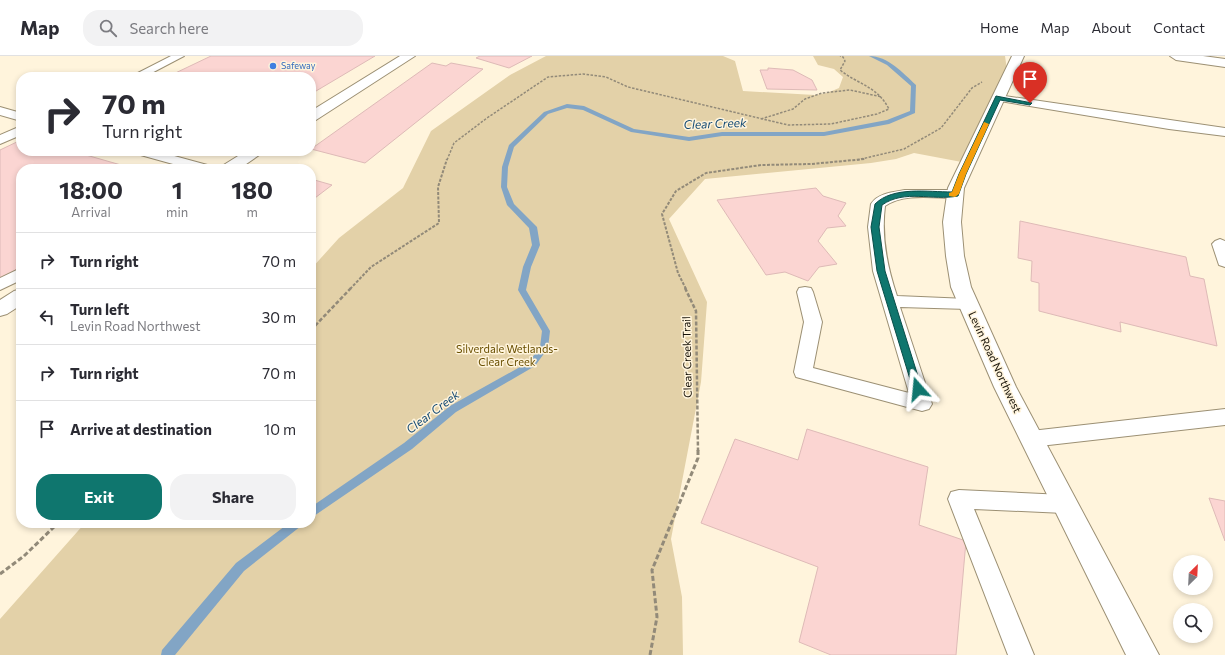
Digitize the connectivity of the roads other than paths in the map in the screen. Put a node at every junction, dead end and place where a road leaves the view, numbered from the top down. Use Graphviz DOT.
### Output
graph roads {
  1 [pos="179,56"];
  2 [pos="409,56"];
  3 [pos="1018,56"];
  4 [pos="1176,56"];
  5 [pos="1224,64"];
  6 [pos="146,72"];
  7 [pos="998,98"];
  8 [pos="0,111"];
  9 [pos="316,114"];
  10 [pos="16,116"];
  11 [pos="16,132"];
  12 [pos="1225,132"];
  13 [pos="0,140"];
  14 [pos="157,156"];
  15 [pos="249,156"];
  16 [pos="181,164"];
  17 [pos="236,164"];
  18 [pos="955,194"];
  19 [pos="1220,244"];
  20 [pos="1225,262"];
  21 [pos="16,276"];
  22 [pos="0,285"];
  23 [pos="805,292"];
  24 [pos="16,299"];
  25 [pos="890,301"];
  26 [pos="968,304"];
  27 [pos="0,309"];
  28 [pos="1225,417"];
  29 [pos="1031,439"];
  30 [pos="1064,504"];
  31 [pos="1021,655"];
  32 [pos="1144,655"];
  1 -- 6 [label="lane"];
  2 -- 9 [label="street"];
  3 -- 7 [label="street, Levin Road Northwest"];
  4 -- 5 [label="street"];
  7 -- 12 [label="lane"];
  7 -- 18 [label="street, Levin Road Northwest"];
  8 -- 10 [label="lane"];
  11 -- 13 [label="lane"];
  14 -- 16 [label="lane"];
  15 -- 17 [label="street"];
  18 -- 25 [label="lane"];
  18 -- 26 [label="street, Levin Road Northwest"];
  19 -- 20 [label="lane"];
  21 -- 22 [label="lane"];
  23 -- 25 [label="lane"];
  24 -- 27 [label="street"];
  25 -- 26 [label="lane"];
  26 -- 29 [label="street, Levin Road Northwest"];
  28 -- 29 [label="lane"];
  29 -- 30 [label="street, Levin Road Northwest"];
  30 -- 31 [label="lane"];
  30 -- 32 [label="street, Levin Road Northwest"];
}
